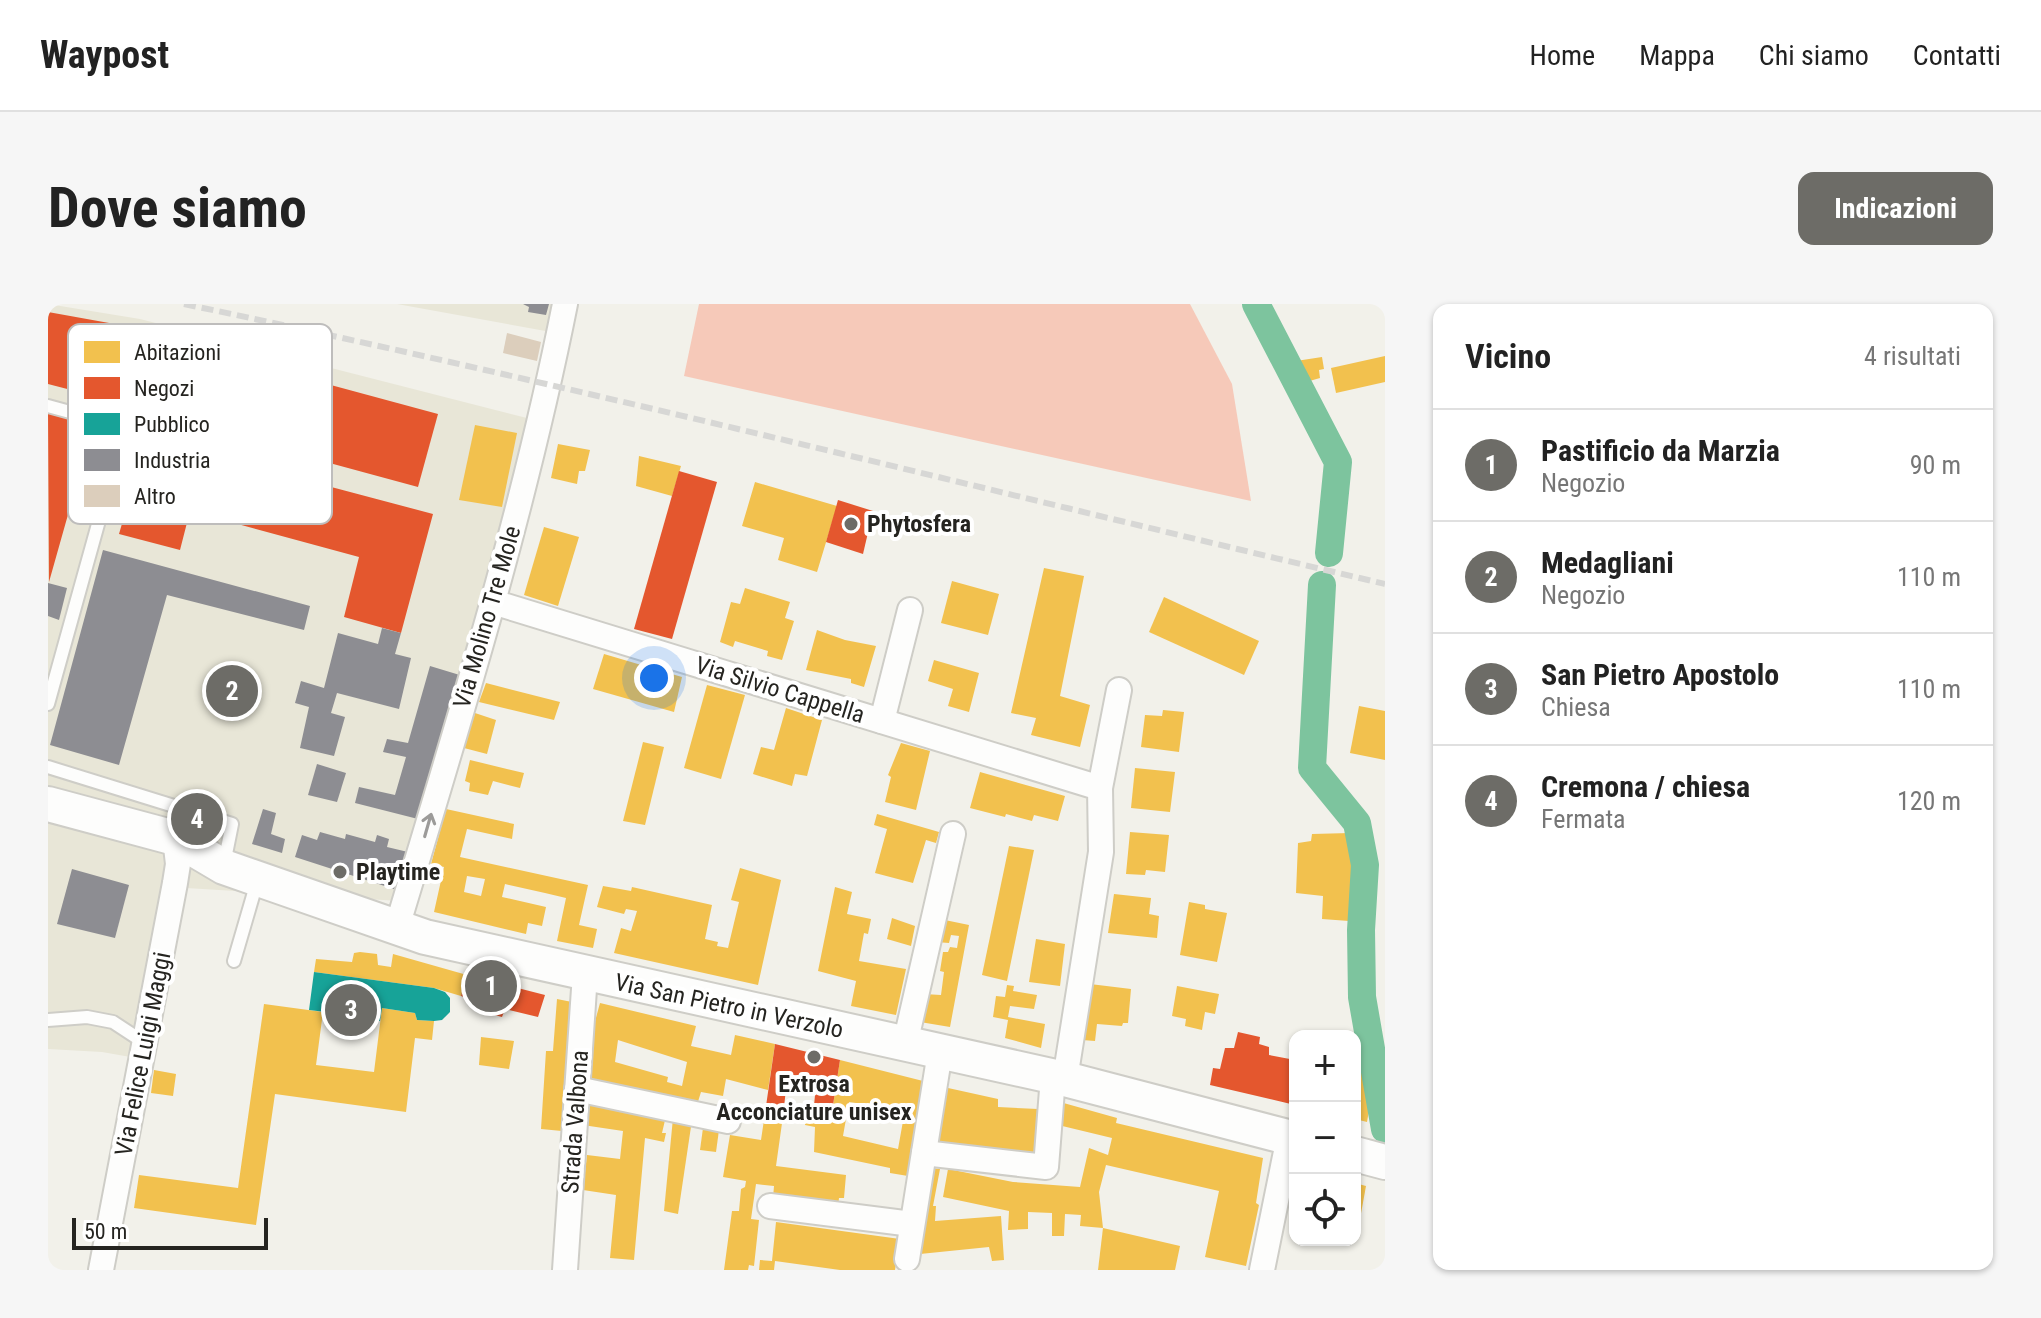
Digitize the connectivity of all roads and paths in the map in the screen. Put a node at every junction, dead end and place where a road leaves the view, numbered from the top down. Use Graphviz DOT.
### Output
graph roads {
  1 [pos="565,304"];
  2 [pos="48,406"];
  3 [pos="68,411"];
  4 [pos="98,524"];
  5 [pos="493,602"];
  6 [pos="910,610"];
  7 [pos="1119,690"];
  8 [pos="48,704"];
  9 [pos="882,721"];
  10 [pos="48,767"];
  11 [pos="1100,788"];
  12 [pos="48,804"];
  13 [pos="953,834"];
  14 [pos="175,838"];
  15 [pos="224,867"];
  16 [pos="258,879"];
  17 [pos="397,927"];
  18 [pos="234,961"];
  19 [pos="585,974"];
  20 [pos="48,1020"];
  21 [pos="145,1043"];
  22 [pos="905,1044"];
  23 [pos="940,1052"];
  24 [pos="1059,1078"];
  25 [pos="577,1089"];
  26 [pos="728,1121"];
  27 [pos="1289,1137"];
  28 [pos="1289,1151"];
  29 [pos="924,1153"];
  30 [pos="770,1206"];
  31 [pos="912,1224"];
  32 [pos="907,1259"];
  33 [pos="101,1270"];
  34 [pos="565,1270"];
  35 [pos="1262,1270"];
  1 -- 5 [label="street, Via Molino Tre Mole"];
  2 -- 3 [label="lane"];
  4 -- 8 [label="lane"];
  5 -- 9 [label="street, Via Silvio Cappella"];
  17 -- 5 [label="street, Via Molino Tre Mole, one-way"];
  6 -- 9 [label="street, Via Silvio Cappella"];
  7 -- 11 [label="street"];
  9 -- 11 [label="street, Via Silvio Cappella"];
  10 -- 15 [label="lane"];
  11 -- 24 [label="street"];
  12 -- 14 [label="main road, Via San Pietro in Verzolo"];
  13 -- 22 [label="street"];
  14 -- 15 [label="main road, Via San Pietro in Verzolo"];
  14 -- 21 [label="street, Via Felice Luigi Maggi"];
  15 -- 16 [label="main road, Via San Pietro in Verzolo"];
  16 -- 17 [label="main road, Via San Pietro in Verzolo"];
  16 -- 18 [label="lane"];
  17 -- 19 [label="main road, Via San Pietro in Verzolo"];
  19 -- 22 [label="main road, Via San Pietro in Verzolo"];
  19 -- 25 [label="street, Strada Valbona"];
  20 -- 21 [label="lane"];
  21 -- 33 [label="street, Via Felice Luigi Maggi"];
  22 -- 23 [label="main road, Via San Pietro in Verzolo"];
  23 -- 24 [label="main road, Via San Pietro in Verzolo"];
  23 -- 29 [label="street"];
  24 -- 27 [label="main road, Via San Pietro in Verzolo"];
  24 -- 29 [label="street"];
  25 -- 26 [label="street"];
  25 -- 34 [label="street, Strada Valbona"];
  28 -- 35 [label="street"];
  29 -- 31 [label="street"];
  30 -- 31 [label="street"];
  31 -- 32 [label="street"];
}
